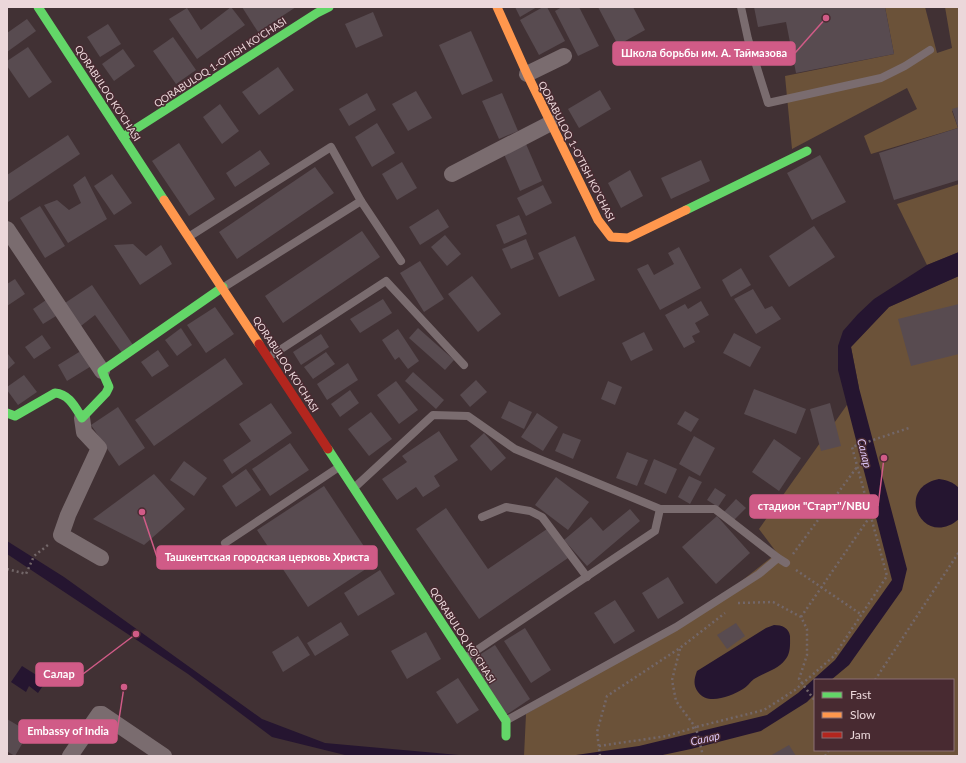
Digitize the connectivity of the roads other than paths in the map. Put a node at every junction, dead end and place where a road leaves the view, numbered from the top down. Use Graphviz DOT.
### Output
graph roads {
  1 [pos="38,7"];
  2 [pos="329,7"];
  3 [pos="497,7"];
  4 [pos="741,7"];
  5 [pos="930,50"];
  6 [pos="564,56"];
  7 [pos="527,74"];
  8 [pos="551,123"];
  9 [pos="124,137"];
  10 [pos="807,151"];
  11 [pos="452,174"];
  12 [pos="361,201"];
  13 [pos="7,229"];
  14 [pos="189,236"];
  15 [pos="401,261"];
  16 [pos="223,288"];
  17 [pos="269,357"];
  18 [pos="464,365"];
  19 [pos="102,371"];
  20 [pos="7,412"];
  21 [pos="82,418"];
  22 [pos="340,466"];
  23 [pos="354,489"];
  24 [pos="660,509"];
  25 [pos="482,517"];
  26 [pos="225,543"];
  27 [pos="101,558"];
  28 [pos="778,558"];
  29 [pos="786,563"];
  30 [pos="587,577"];
  31 [pos="465,658"];
  32 [pos="506,721"];
  33 [pos="506,736"];
  34 [pos="70,756"];
  35 [pos="164,756"];
  1 -- 9 [label="street, QORABULOQ KO'CHASI"];
  2 -- 9 [label="street, QORABULOQ 1-O'TISH KO'CHASI"];
  3 -- 7 [label="street, QORABULOQ 1-O'TISH KO'CHASI"];
  4 -- 5 [label="lane"];
  6 -- 7 [label="street"];
  7 -- 8 [label="street, QORABULOQ 1-O'TISH KO'CHASI"];
  8 -- 10 [label="street, QORABULOQ 1-O'TISH KO'CHASI"];
  8 -- 11 [label="street"];
  9 -- 14 [label="street, QORABULOQ KO'CHASI"];
  12 -- 14 [label="lane"];
  12 -- 15 [label="lane"];
  12 -- 16 [label="lane"];
  13 -- 19 [label="street"];
  14 -- 16 [label="street, QORABULOQ KO'CHASI"];
  16 -- 17 [label="street, QORABULOQ KO'CHASI"];
  16 -- 19 [label="street"];
  17 -- 18 [label="lane"];
  17 -- 22 [label="street, QORABULOQ KO'CHASI"];
  19 -- 21 [label="street"];
  20 -- 21 [label="street"];
  21 -- 27 [label="street"];
  22 -- 23 [label="street, QORABULOQ KO'CHASI"];
  22 -- 26 [label="lane"];
  23 -- 24 [label="lane"];
  23 -- 31 [label="street, QORABULOQ KO'CHASI"];
  24 -- 28 [label="lane"];
  24 -- 30 [label="lane"];
  25 -- 30 [label="lane"];
  28 -- 29 [label="lane"];
  28 -- 32 [label="lane"];
  30 -- 31 [label="lane"];
  31 -- 32 [label="street, QORABULOQ KO'CHASI"];
  32 -- 33 [label="street"];
  34 -- 35 [label="street"];
}
